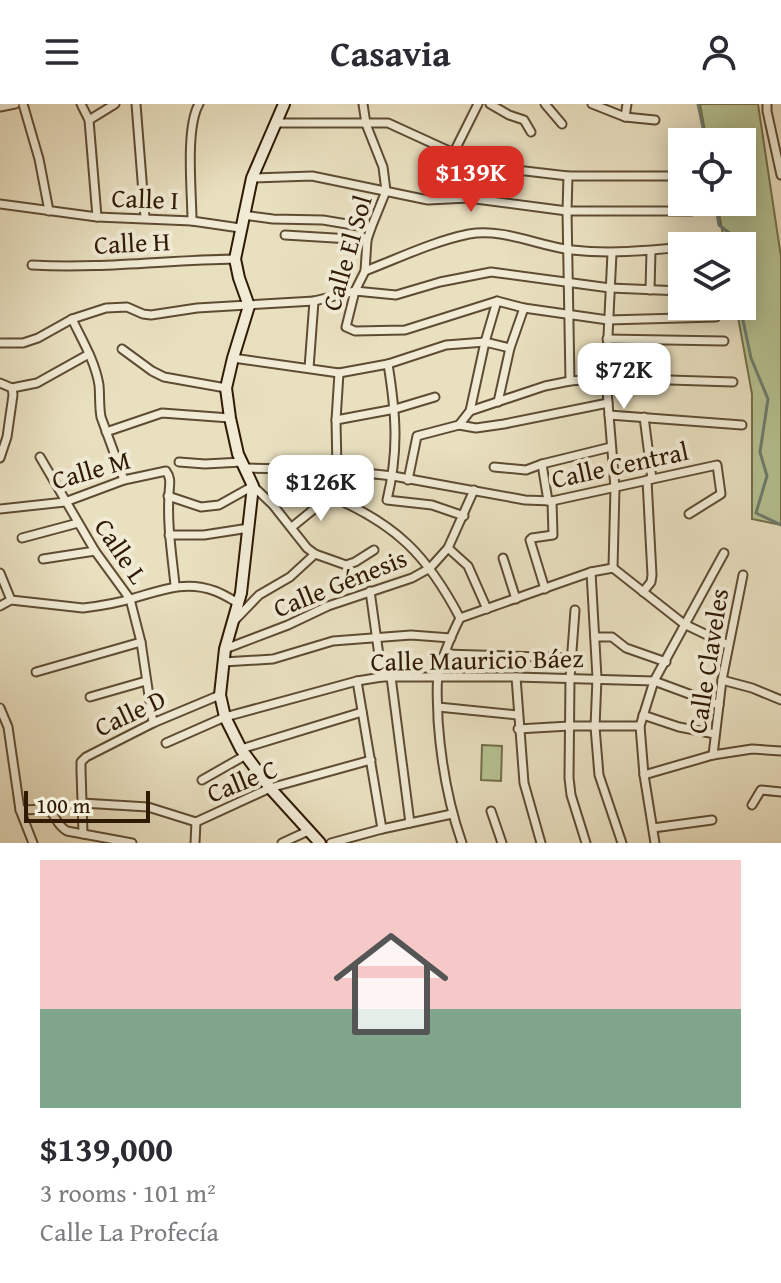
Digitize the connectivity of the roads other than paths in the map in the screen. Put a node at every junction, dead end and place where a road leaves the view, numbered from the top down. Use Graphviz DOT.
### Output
graph roads {
  1 [pos="15,104"];
  2 [pos="23,104"];
  3 [pos="81,104"];
  4 [pos="115,104"];
  5 [pos="136,104"];
  6 [pos="199,104"];
  7 [pos="284,104"];
  8 [pos="363,104"];
  9 [pos="478,104"];
  10 [pos="490,104"];
  11 [pos="545,104"];
  12 [pos="593,104"];
  13 [pos="627,104"];
  14 [pos="767,104"];
  15 [pos="0,107"];
  16 [pos="625,117"];
  17 [pos="89,120"];
  18 [pos="655,120"];
  19 [pos="275,123"];
  20 [pos="366,124"];
  21 [pos="562,124"];
  22 [pos="531,132"];
  23 [pos="454,152"];
  24 [pos="781,175"];
  25 [pos="568,176"];
  26 [pos="668,176"];
  27 [pos="252,178"];
  28 [pos="386,191"];
  29 [pos="0,204"];
  30 [pos="49,211"];
  31 [pos="567,211"];
  32 [pos="668,211"];
  33 [pos="243,215"];
  34 [pos="97,217"];
  35 [pos="145,218"];
  36 [pos="192,221"];
  37 [pos="240,228"];
  38 [pos="371,228"];
  39 [pos="285,235"];
  40 [pos="367,240"];
  41 [pos="668,249"];
  42 [pos="568,250"];
  43 [pos="651,251"];
  44 [pos="612,253"];
  45 [pos="235,259"];
  46 [pos="32,265"];
  47 [pos="365,271"];
  48 [pos="568,282"];
  49 [pos="610,288"];
  50 [pos="650,290"];
  51 [pos="355,291"];
  52 [pos="668,291"];
  53 [pos="314,301"];
  54 [pos="497,301"];
  55 [pos="249,306"];
  56 [pos="524,308"];
  57 [pos="568,315"];
  58 [pos="668,318"];
  59 [pos="72,319"];
  60 [pos="608,320"];
  61 [pos="607,339"];
  62 [pos="724,341"];
  63 [pos="485,342"];
  64 [pos="0,343"];
  65 [pos="510,348"];
  66 [pos="122,349"];
  67 [pos="89,354"];
  68 [pos="233,358"];
  69 [pos="388,364"];
  70 [pos="309,368"];
  71 [pos="339,373"];
  72 [pos="606,378"];
  73 [pos="570,381"];
  74 [pos="733,382"];
  75 [pos="0,383"];
  76 [pos="12,388"];
  77 [pos="226,388"];
  78 [pos="435,397"];
  79 [pos="498,402"];
  80 [pos="608,403"];
  81 [pos="395,409"];
  82 [pos="470,411"];
  83 [pos="609,415"];
  84 [pos="644,417"];
  85 [pos="230,418"];
  86 [pos="336,420"];
  87 [pos="459,425"];
  88 [pos="742,425"];
  89 [pos="106,432"];
  90 [pos="611,447"];
  91 [pos="40,457"];
  92 [pos="0,458"];
  93 [pos="179,462"];
  94 [pos="542,464"];
  95 [pos="244,465"];
  96 [pos="494,467"];
  97 [pos="337,470"];
  98 [pos="393,476"];
  99 [pos="650,479"];
  100 [pos="124,480"];
  101 [pos="408,480"];
  102 [pos="253,486"];
  103 [pos="615,488"];
  104 [pos="474,490"];
  105 [pos="168,496"];
  106 [pos="550,501"];
  107 [pos="65,502"];
  108 [pos="0,509"];
  109 [pos="689,514"];
  110 [pos="464,516"];
  111 [pos="78,523"];
  112 [pos="292,527"];
  113 [pos="249,528"];
  114 [pos="169,535"];
  115 [pos="22,538"];
  116 [pos="448,548"];
  117 [pos="374,550"];
  118 [pos="95,551"];
  119 [pos="724,553"];
  120 [pos="315,554"];
  121 [pos="503,558"];
  122 [pos="43,559"];
  123 [pos="430,568"];
  124 [pos="613,568"];
  125 [pos="591,572"];
  126 [pos="743,575"];
  127 [pos="1,580"];
  128 [pos="175,585"];
  129 [pos="545,589"];
  130 [pos="370,591"];
  131 [pos="643,592"];
  132 [pos="130,599"];
  133 [pos="516,599"];
  134 [pos="11,600"];
  135 [pos="238,603"];
  136 [pos="0,606"];
  137 [pos="487,609"];
  138 [pos="575,610"];
  139 [pos="460,618"];
  140 [pos="684,624"];
  141 [pos="230,626"];
  142 [pos="595,637"];
  143 [pos="377,638"];
  144 [pos="451,638"];
  145 [pos="141,642"];
  146 [pos="728,645"];
  147 [pos="225,649"];
  148 [pos="445,654"];
  149 [pos="572,658"];
  150 [pos="223,662"];
  151 [pos="666,662"];
  152 [pos="36,672"];
  153 [pos="386,677"];
  154 [pos="516,677"];
  155 [pos="438,678"];
  156 [pos="570,678"];
  157 [pos="597,678"];
  158 [pos="722,680"];
  159 [pos="146,681"];
  160 [pos="357,681"];
  161 [pos="654,681"];
  162 [pos="220,695"];
  163 [pos="90,697"];
  164 [pos="781,700"];
  165 [pos="719,705"];
  166 [pos="438,707"];
  167 [pos="0,708"];
  168 [pos="362,712"];
  169 [pos="517,715"];
  170 [pos="643,715"];
  171 [pos="225,717"];
  172 [pos="153,723"];
  173 [pos="569,726"];
  174 [pos="640,726"];
  175 [pos="595,727"];
  176 [pos="518,729"];
  177 [pos="715,734"];
  178 [pos="166,743"];
  179 [pos="781,751"];
  180 [pos="243,752"];
  181 [pos="713,755"];
  182 [pos="371,760"];
  183 [pos="644,775"];
  184 [pos="202,780"];
  185 [pos="270,788"];
  186 [pos="781,792"];
  187 [pos="82,803"];
  188 [pos="752,805"];
  189 [pos="20,810"];
  190 [pos="491,811"];
  191 [pos="452,814"];
  192 [pos="712,820"];
  193 [pos="196,822"];
  194 [pos="410,823"];
  195 [pos="653,828"];
  196 [pos="382,829"];
  197 [pos="308,831"];
  198 [pos="83,834"];
  199 [pos="33,843"];
  200 [pos="132,843"];
  201 [pos="195,843"];
  202 [pos="282,843"];
  203 [pos="320,843"];
  204 [pos="331,843"];
  205 [pos="462,843"];
  206 [pos="502,843"];
  207 [pos="541,843"];
  208 [pos="586,843"];
  209 [pos="622,843"];
  210 [pos="655,843"];
  1 -- 15 [label="street"];
  2 -- 30 [label="street"];
  3 -- 17 [label="street"];
  4 -- 17 [label="street"];
  5 -- 35 [label="street"];
  6 -- 36 [label="street"];
  7 -- 19 [label="street"];
  8 -- 20 [label="street, Calle El Sol"];
  9 -- 23 [label="street"];
  10 -- 22 [label="street"];
  11 -- 21 [label="street"];
  12 -- 16 [label="street"];
  13 -- 16 [label="street"];
  14 -- 24 [label="street"];
  16 -- 18 [label="street"];
  17 -- 34 [label="street"];
  19 -- 20 [label="street"];
  19 -- 27 [label="street"];
  20 -- 23 [label="street"];
  20 -- 28 [label="street, Calle El Sol"];
  23 -- 25 [label="street"];
  25 -- 26 [label="street"];
  25 -- 31 [label="street"];
  27 -- 28 [label="street"];
  27 -- 33 [label="street"];
  28 -- 31 [label="street"];
  28 -- 38 [label="street, Calle El Sol"];
  29 -- 30 [label="street, Calle I"];
  30 -- 34 [label="street, Calle I"];
  31 -- 32 [label="street"];
  31 -- 42 [label="street"];
  33 -- 37 [label="street"];
  33 -- 38 [label="street"];
  34 -- 35 [label="street, Calle I"];
  35 -- 36 [label="street, Calle I"];
  36 -- 37 [label="street, Calle I"];
  37 -- 45 [label="street"];
  38 -- 40 [label="street, Calle El Sol"];
  39 -- 40 [label="street"];
  40 -- 47 [label="street, Calle El Sol"];
  41 -- 43 [label="street"];
  42 -- 44 [label="street"];
  42 -- 47 [label="street"];
  42 -- 48 [label="street"];
  43 -- 44 [label="street"];
  43 -- 50 [label="street"];
  44 -- 49 [label="street"];
  45 -- 46 [label="street, Calle H"];
  45 -- 55 [label="street"];
  47 -- 51 [label="street, Calle El Sol"];
  48 -- 49 [label="street"];
  48 -- 51 [label="street"];
  48 -- 57 [label="street"];
  49 -- 50 [label="street"];
  49 -- 60 [label="street"];
  50 -- 52 [label="street"];
  51 -- 53 [label="street"];
  51 -- 54 [label="street, Calle El Sol"];
  53 -- 55 [label="street"];
  53 -- 70 [label="street"];
  54 -- 56 [label="street"];
  54 -- 63 [label="street"];
  55 -- 59 [label="street"];
  55 -- 68 [label="street"];
  56 -- 57 [label="street"];
  56 -- 65 [label="street"];
  57 -- 60 [label="street"];
  57 -- 73 [label="street"];
  58 -- 60 [label="street"];
  59 -- 64 [label="street"];
  59 -- 67 [label="street"];
  60 -- 61 [label="street"];
  61 -- 62 [label="street"];
  61 -- 72 [label="street"];
  63 -- 65 [label="street"];
  63 -- 69 [label="street"];
  63 -- 82 [label="street"];
  65 -- 79 [label="street"];
  66 -- 77 [label="street"];
  67 -- 76 [label="street"];
  67 -- 89 [label="street"];
  68 -- 70 [label="street"];
  68 -- 77 [label="street"];
  69 -- 71 [label="street"];
  69 -- 81 [label="street"];
  70 -- 71 [label="street"];
  71 -- 86 [label="street"];
  72 -- 73 [label="street"];
  72 -- 74 [label="street"];
  72 -- 80 [label="street"];
  73 -- 79 [label="street"];
  75 -- 76 [label="street"];
  76 -- 92 [label="street"];
  77 -- 85 [label="street"];
  78 -- 81 [label="street"];
  79 -- 82 [label="street"];
  80 -- 83 [label="street"];
  80 -- 87 [label="street"];
  81 -- 86 [label="street"];
  81 -- 98 [label="street"];
  82 -- 87 [label="street"];
  83 -- 84 [label="street"];
  83 -- 90 [label="street"];
  84 -- 88 [label="street"];
  84 -- 99 [label="street"];
  85 -- 89 [label="street"];
  85 -- 95 [label="street"];
  86 -- 97 [label="street"];
  87 -- 101 [label="street"];
  89 -- 100 [label="street"];
  90 -- 94 [label="street"];
  90 -- 103 [label="street"];
  91 -- 107 [label="street, Calle L"];
  93 -- 95 [label="street, Calle Central"];
  94 -- 96 [label="street"];
  94 -- 106 [label="street"];
  95 -- 97 [label="street, Calle Central"];
  95 -- 102 [label="street"];
  97 -- 98 [label="street, Calle Central"];
  98 -- 101 [label="street, Calle Central"];
  98 -- 110 [label="street"];
  99 -- 103 [label="street, Calle Central"];
  99 -- 109 [label="street, Calle Central"];
  99 -- 131 [label="street"];
  100 -- 105 [label="street, Calle M"];
  100 -- 107 [label="street, Calle M"];
  101 -- 104 [label="street, Calle Central"];
  102 -- 105 [label="street"];
  102 -- 112 [label="street"];
  102 -- 113 [label="street"];
  103 -- 106 [label="street, Calle Central"];
  103 -- 124 [label="street"];
  104 -- 106 [label="street, Calle Central"];
  104 -- 110 [label="street, Calle Génesis"];
  105 -- 114 [label="street"];
  106 -- 129 [label="street"];
  107 -- 108 [label="street, Calle M"];
  107 -- 111 [label="street, Calle L"];
  110 -- 116 [label="street, Calle Génesis"];
  111 -- 115 [label="street"];
  111 -- 118 [label="street, Calle L"];
  112 -- 120 [label="street"];
  112 -- 123 [label="street"];
  113 -- 114 [label="street"];
  113 -- 135 [label="street"];
  114 -- 128 [label="street"];
  116 -- 123 [label="street, Calle Génesis"];
  116 -- 137 [label="street"];
  117 -- 120 [label="street"];
  118 -- 122 [label="street"];
  118 -- 132 [label="street, Calle L"];
  119 -- 140 [label="street"];
  120 -- 141 [label="street"];
  121 -- 133 [label="street"];
  123 -- 130 [label="street, Calle Génesis"];
  123 -- 139 [label="street"];
  124 -- 125 [label="street"];
  124 -- 131 [label="street"];
  125 -- 129 [label="street"];
  125 -- 142 [label="street"];
  126 -- 146 [label="street, Calle Claveles"];
  127 -- 134 [label="street"];
  128 -- 132 [label="street"];
  128 -- 135 [label="street"];
  129 -- 133 [label="street"];
  130 -- 143 [label="street"];
  130 -- 147 [label="street, Calle Génesis"];
  131 -- 140 [label="street"];
  132 -- 134 [label="street"];
  132 -- 145 [label="street, Calle L"];
  133 -- 137 [label="street"];
  134 -- 136 [label="street"];
  135 -- 141 [label="street"];
  137 -- 139 [label="street"];
  138 -- 149 [label="street"];
  139 -- 144 [label="street"];
  140 -- 146 [label="street"];
  140 -- 151 [label="street"];
  141 -- 147 [label="street"];
  142 -- 151 [label="street"];
  142 -- 157 [label="street"];
  143 -- 144 [label="street"];
  143 -- 150 [label="street"];
  143 -- 153 [label="street"];
  144 -- 148 [label="street"];
  145 -- 152 [label="street"];
  145 -- 159 [label="street, Calle L"];
  146 -- 158 [label="street, Calle Claveles"];
  147 -- 150 [label="street"];
  148 -- 149 [label="street"];
  148 -- 155 [label="street"];
  149 -- 156 [label="street"];
  150 -- 162 [label="street"];
  151 -- 161 [label="street"];
  153 -- 155 [label="street, Calle Mauricio Báez"];
  153 -- 160 [label="street, Calle Mauricio Báez"];
  153 -- 194 [label="street"];
  154 -- 155 [label="street, Calle Mauricio Báez"];
  154 -- 156 [label="street, Calle Mauricio Báez"];
  154 -- 169 [label="street"];
  155 -- 166 [label="street"];
  156 -- 157 [label="street, Calle Mauricio Báez"];
  156 -- 173 [label="street"];
  157 -- 161 [label="street, Calle Mauricio Báez"];
  157 -- 175 [label="street"];
  158 -- 164 [label="street"];
  158 -- 165 [label="street, Calle Claveles"];
  159 -- 163 [label="street"];
  159 -- 172 [label="street, Calle L"];
  160 -- 168 [label="street"];
  160 -- 171 [label="street, Calle Mauricio Báez"];
  161 -- 165 [label="street, Calle Mauricio Báez"];
  161 -- 170 [label="street"];
  162 -- 171 [label="street"];
  162 -- 172 [label="street, Calle D"];
  165 -- 177 [label="street, Calle Claveles"];
  166 -- 169 [label="street"];
  166 -- 191 [label="street"];
  167 -- 189 [label="street"];
  168 -- 180 [label="street"];
  168 -- 182 [label="street"];
  169 -- 176 [label="street"];
  170 -- 174 [label="street"];
  170 -- 177 [label="street"];
  171 -- 178 [label="street, Calle Mauricio Báez"];
  171 -- 180 [label="street"];
  172 -- 187 [label="street, Calle D"];
  173 -- 175 [label="street"];
  173 -- 176 [label="street"];
  173 -- 208 [label="street"];
  174 -- 175 [label="street"];
  174 -- 183 [label="street"];
  175 -- 209 [label="street"];
  176 -- 207 [label="street"];
  177 -- 181 [label="street, Calle Claveles"];
  179 -- 181 [label="street"];
  180 -- 184 [label="street"];
  180 -- 185 [label="street"];
  181 -- 183 [label="street"];
  182 -- 185 [label="street, Calle C"];
  182 -- 196 [label="street"];
  183 -- 195 [label="street"];
  185 -- 193 [label="street, Calle C"];
  185 -- 197 [label="street"];
  186 -- 188 [label="street"];
  187 -- 193 [label="street, Calle C"];
  187 -- 198 [label="street, Calle D"];
  189 -- 198 [label="street"];
  189 -- 199 [label="street"];
  190 -- 206 [label="street"];
  191 -- 194 [label="street"];
  191 -- 205 [label="street"];
  192 -- 195 [label="street"];
  193 -- 201 [label="street"];
  194 -- 196 [label="street"];
  195 -- 210 [label="street"];
  196 -- 204 [label="street"];
  197 -- 202 [label="street"];
  197 -- 203 [label="street"];
  198 -- 200 [label="street"];
}
